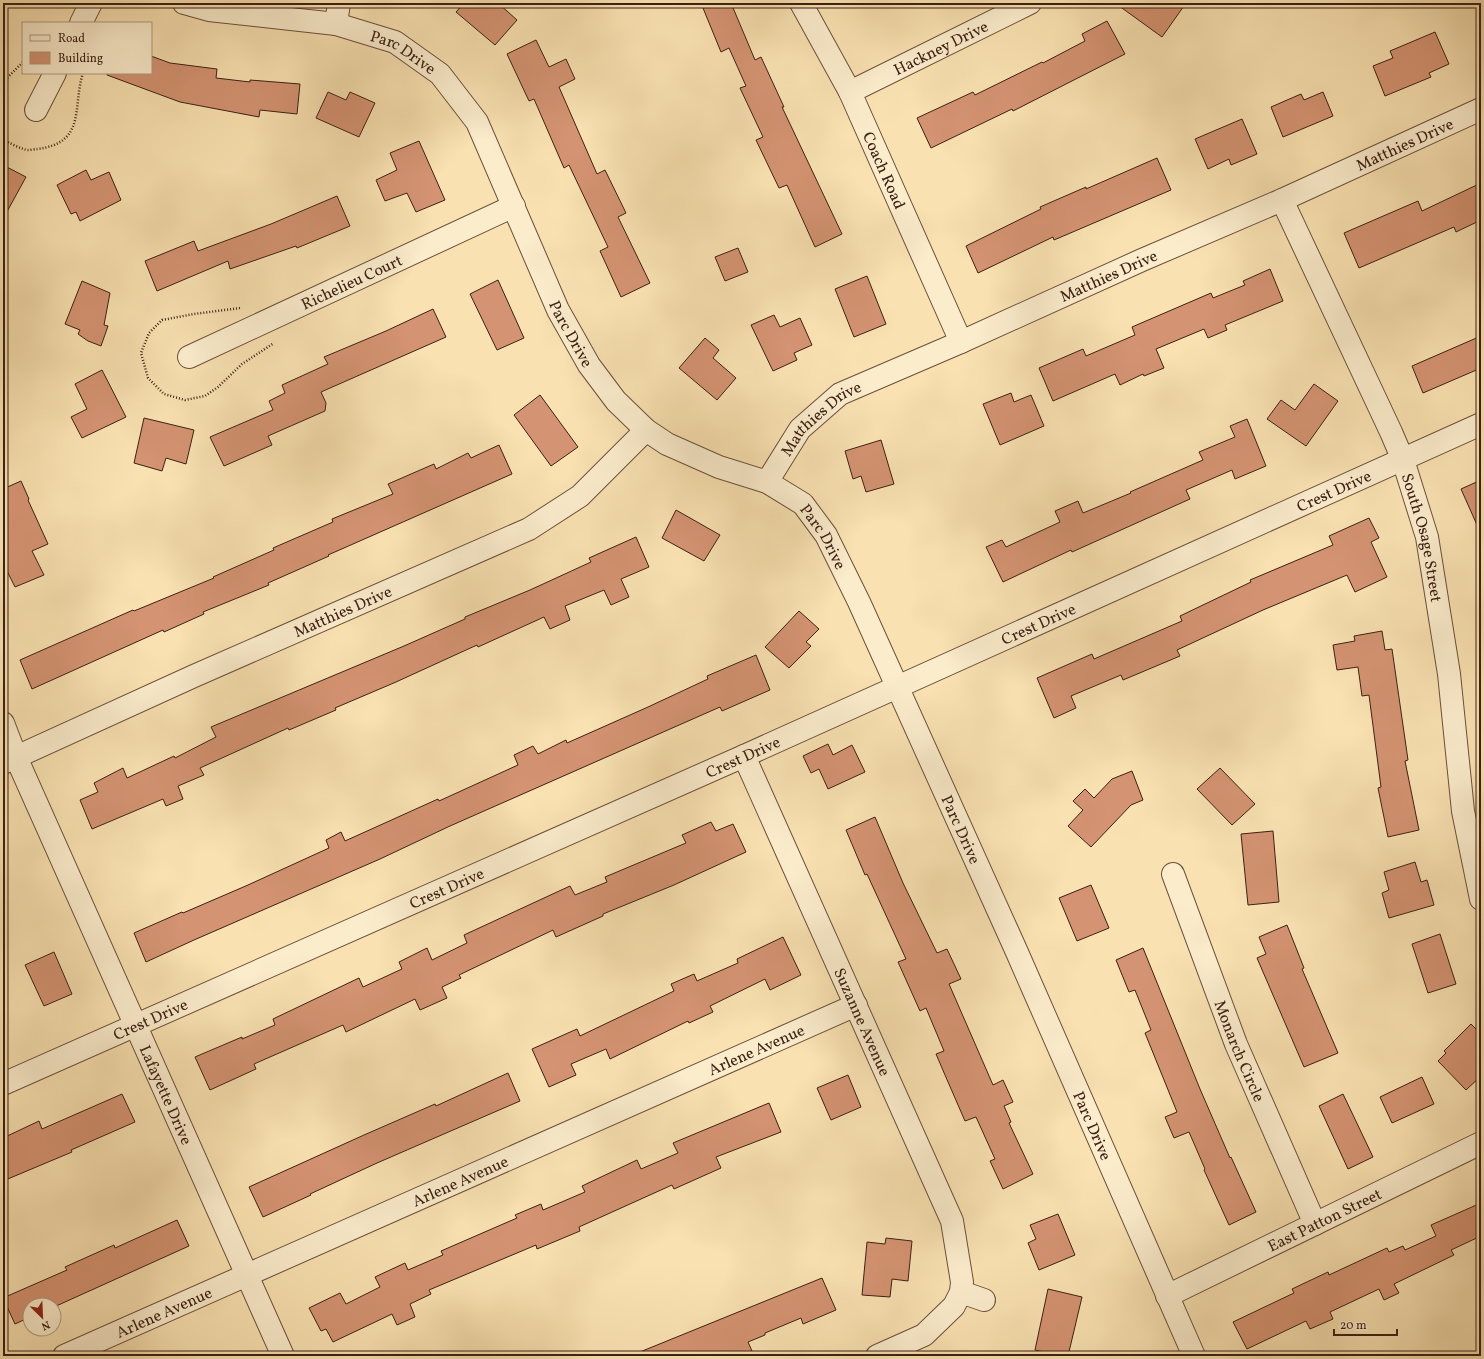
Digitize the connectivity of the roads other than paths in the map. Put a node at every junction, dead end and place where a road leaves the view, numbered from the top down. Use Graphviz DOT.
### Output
graph roads {
  1 [pos="91,3"];
  2 [pos="184,3"];
  3 [pos="339,3"];
  4 [pos="801,3"];
  5 [pos="1030,3"];
  6 [pos="82,22"];
  7 [pos="336,24"];
  8 [pos="54,74"];
  9 [pos="850,92"];
  10 [pos="1481,109"];
  11 [pos="36,110"];
  12 [pos="1282,200"];
  13 [pos="514,206"];
  14 [pos="961,342"];
  15 [pos="189,357"];
  16 [pos="1481,424"];
  17 [pos="646,430"];
  18 [pos="1403,460"];
  19 [pos="767,482"];
  20 [pos="897,687"];
  21 [pos="3,723"];
  22 [pos="744,756"];
  23 [pos="10,760"];
  24 [pos="1172,874"];
  25 [pos="1481,900"];
  26 [pos="856,1005"];
  27 [pos="136,1025"];
  28 [pos="3,1084"];
  29 [pos="1481,1143"];
  30 [pos="1315,1224"];
  31 [pos="247,1276"];
  32 [pos="961,1292"];
  33 [pos="1167,1296"];
  34 [pos="984,1300"];
  35 [pos="64,1356"];
  36 [pos="283,1356"];
  37 [pos="877,1356"];
  38 [pos="1194,1356"];
  1 -- 6 [label="street"];
  2 -- 7 [label="street, Parc Drive"];
  3 -- 7 [label="street"];
  4 -- 9 [label="street, Coach Road"];
  5 -- 9 [label="street, Hackney Drive"];
  7 -- 13 [label="street, Parc Drive"];
  8 -- 11 [label="street"];
  9 -- 14 [label="street, Coach Road"];
  10 -- 12 [label="street, Matthies Drive"];
  12 -- 14 [label="street, Matthies Drive"];
  12 -- 18 [label="street, South Osage Street"];
  13 -- 15 [label="street, Richelieu Court"];
  13 -- 17 [label="street, Parc Drive"];
  14 -- 19 [label="street, Matthies Drive"];
  16 -- 18 [label="street, Crest Drive"];
  17 -- 19 [label="street, Parc Drive"];
  17 -- 23 [label="street, Matthies Drive"];
  18 -- 20 [label="street, Crest Drive"];
  18 -- 25 [label="street, South Osage Street"];
  19 -- 20 [label="street, Parc Drive"];
  20 -- 22 [label="street, Crest Drive"];
  20 -- 33 [label="street, Parc Drive"];
  21 -- 23 [label="street, Lafayette Drive"];
  22 -- 26 [label="street, Suzanne Avenue"];
  22 -- 27 [label="street, Crest Drive"];
  23 -- 27 [label="street, Lafayette Drive"];
  24 -- 30 [label="street, Monarch Circle"];
  26 -- 31 [label="street, Arlene Avenue"];
  26 -- 32 [label="street, Suzanne Avenue"];
  27 -- 28 [label="street, Crest Drive"];
  27 -- 31 [label="street, Lafayette Drive"];
  29 -- 30 [label="street, East Patton Street"];
  30 -- 33 [label="street, East Patton Street"];
  31 -- 35 [label="street, Arlene Avenue"];
  31 -- 36 [label="street, Lafayette Drive"];
  32 -- 34 [label="street"];
  32 -- 37 [label="street"];
  33 -- 38 [label="street, Parc Drive"];
}
